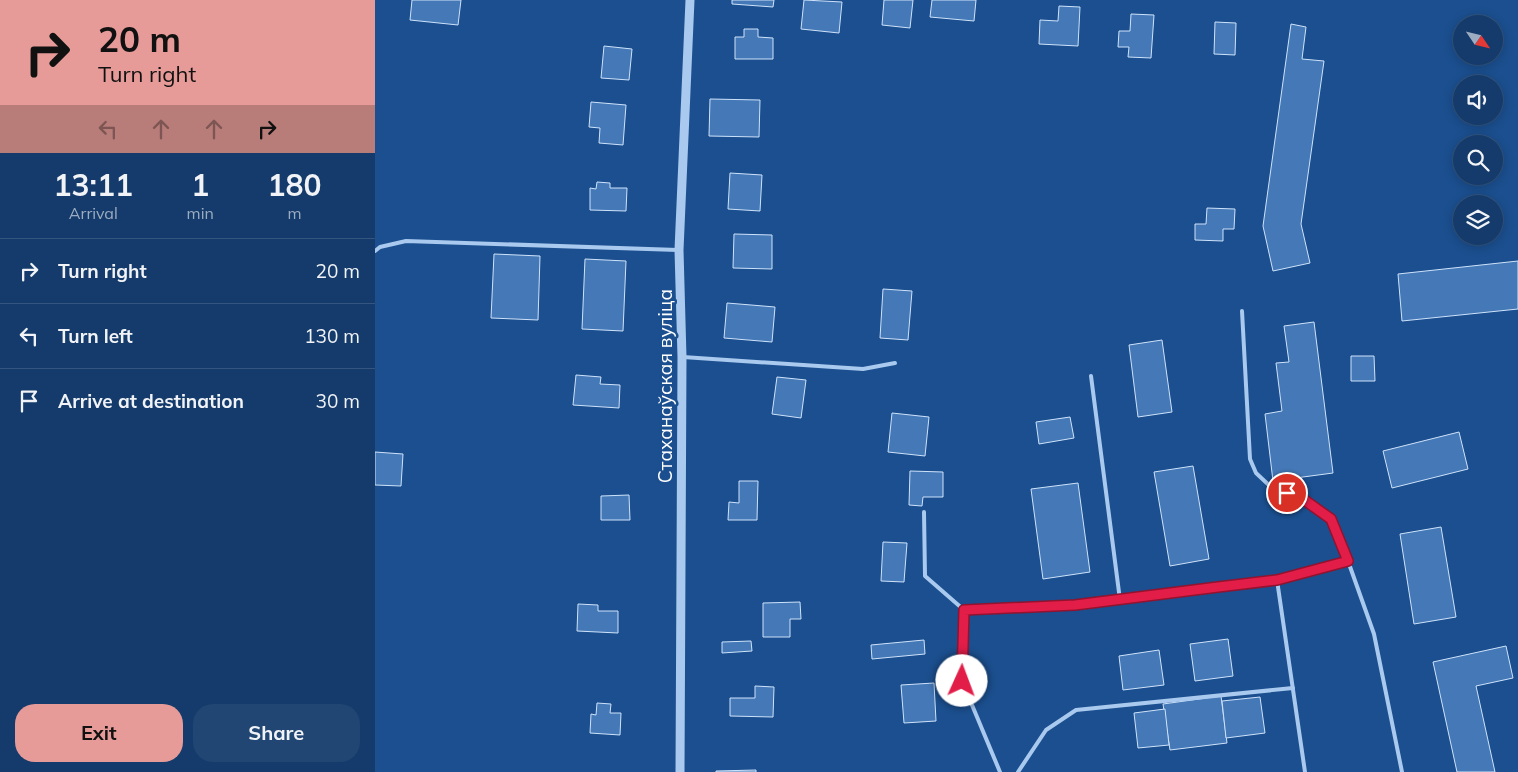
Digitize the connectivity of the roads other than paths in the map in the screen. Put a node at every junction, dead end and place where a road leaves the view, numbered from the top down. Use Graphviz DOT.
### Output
graph roads {
  1 [pos="690,0"];
  2 [pos="679,250"];
  3 [pos="375,251"];
  4 [pos="1242,311"];
  5 [pos="682,357"];
  6 [pos="895,364"];
  7 [pos="1091,376"];
  8 [pos="924,512"];
  9 [pos="1348,561"];
  10 [pos="1277,580"];
  11 [pos="1120,600"];
  12 [pos="964,610"];
  13 [pos="1293,688"];
  14 [pos="680,772"];
  15 [pos="1000,772"];
  16 [pos="1018,772"];
  17 [pos="1305,772"];
  18 [pos="1402,772"];
  1 -- 2 [label="street, Стаханаўская вуліца"];
  2 -- 3 [label="lane"];
  2 -- 5 [label="street, Стаханаўская вуліца"];
  4 -- 9 [label="lane"];
  5 -- 6 [label="lane"];
  5 -- 14 [label="street, Стаханаўская вуліца"];
  7 -- 11 [label="lane"];
  8 -- 12 [label="lane"];
  9 -- 10 [label="lane"];
  9 -- 18 [label="lane"];
  10 -- 11 [label="lane"];
  10 -- 13 [label="lane"];
  11 -- 12 [label="lane"];
  12 -- 15 [label="lane"];
  13 -- 16 [label="lane"];
  13 -- 17 [label="lane"];
}
